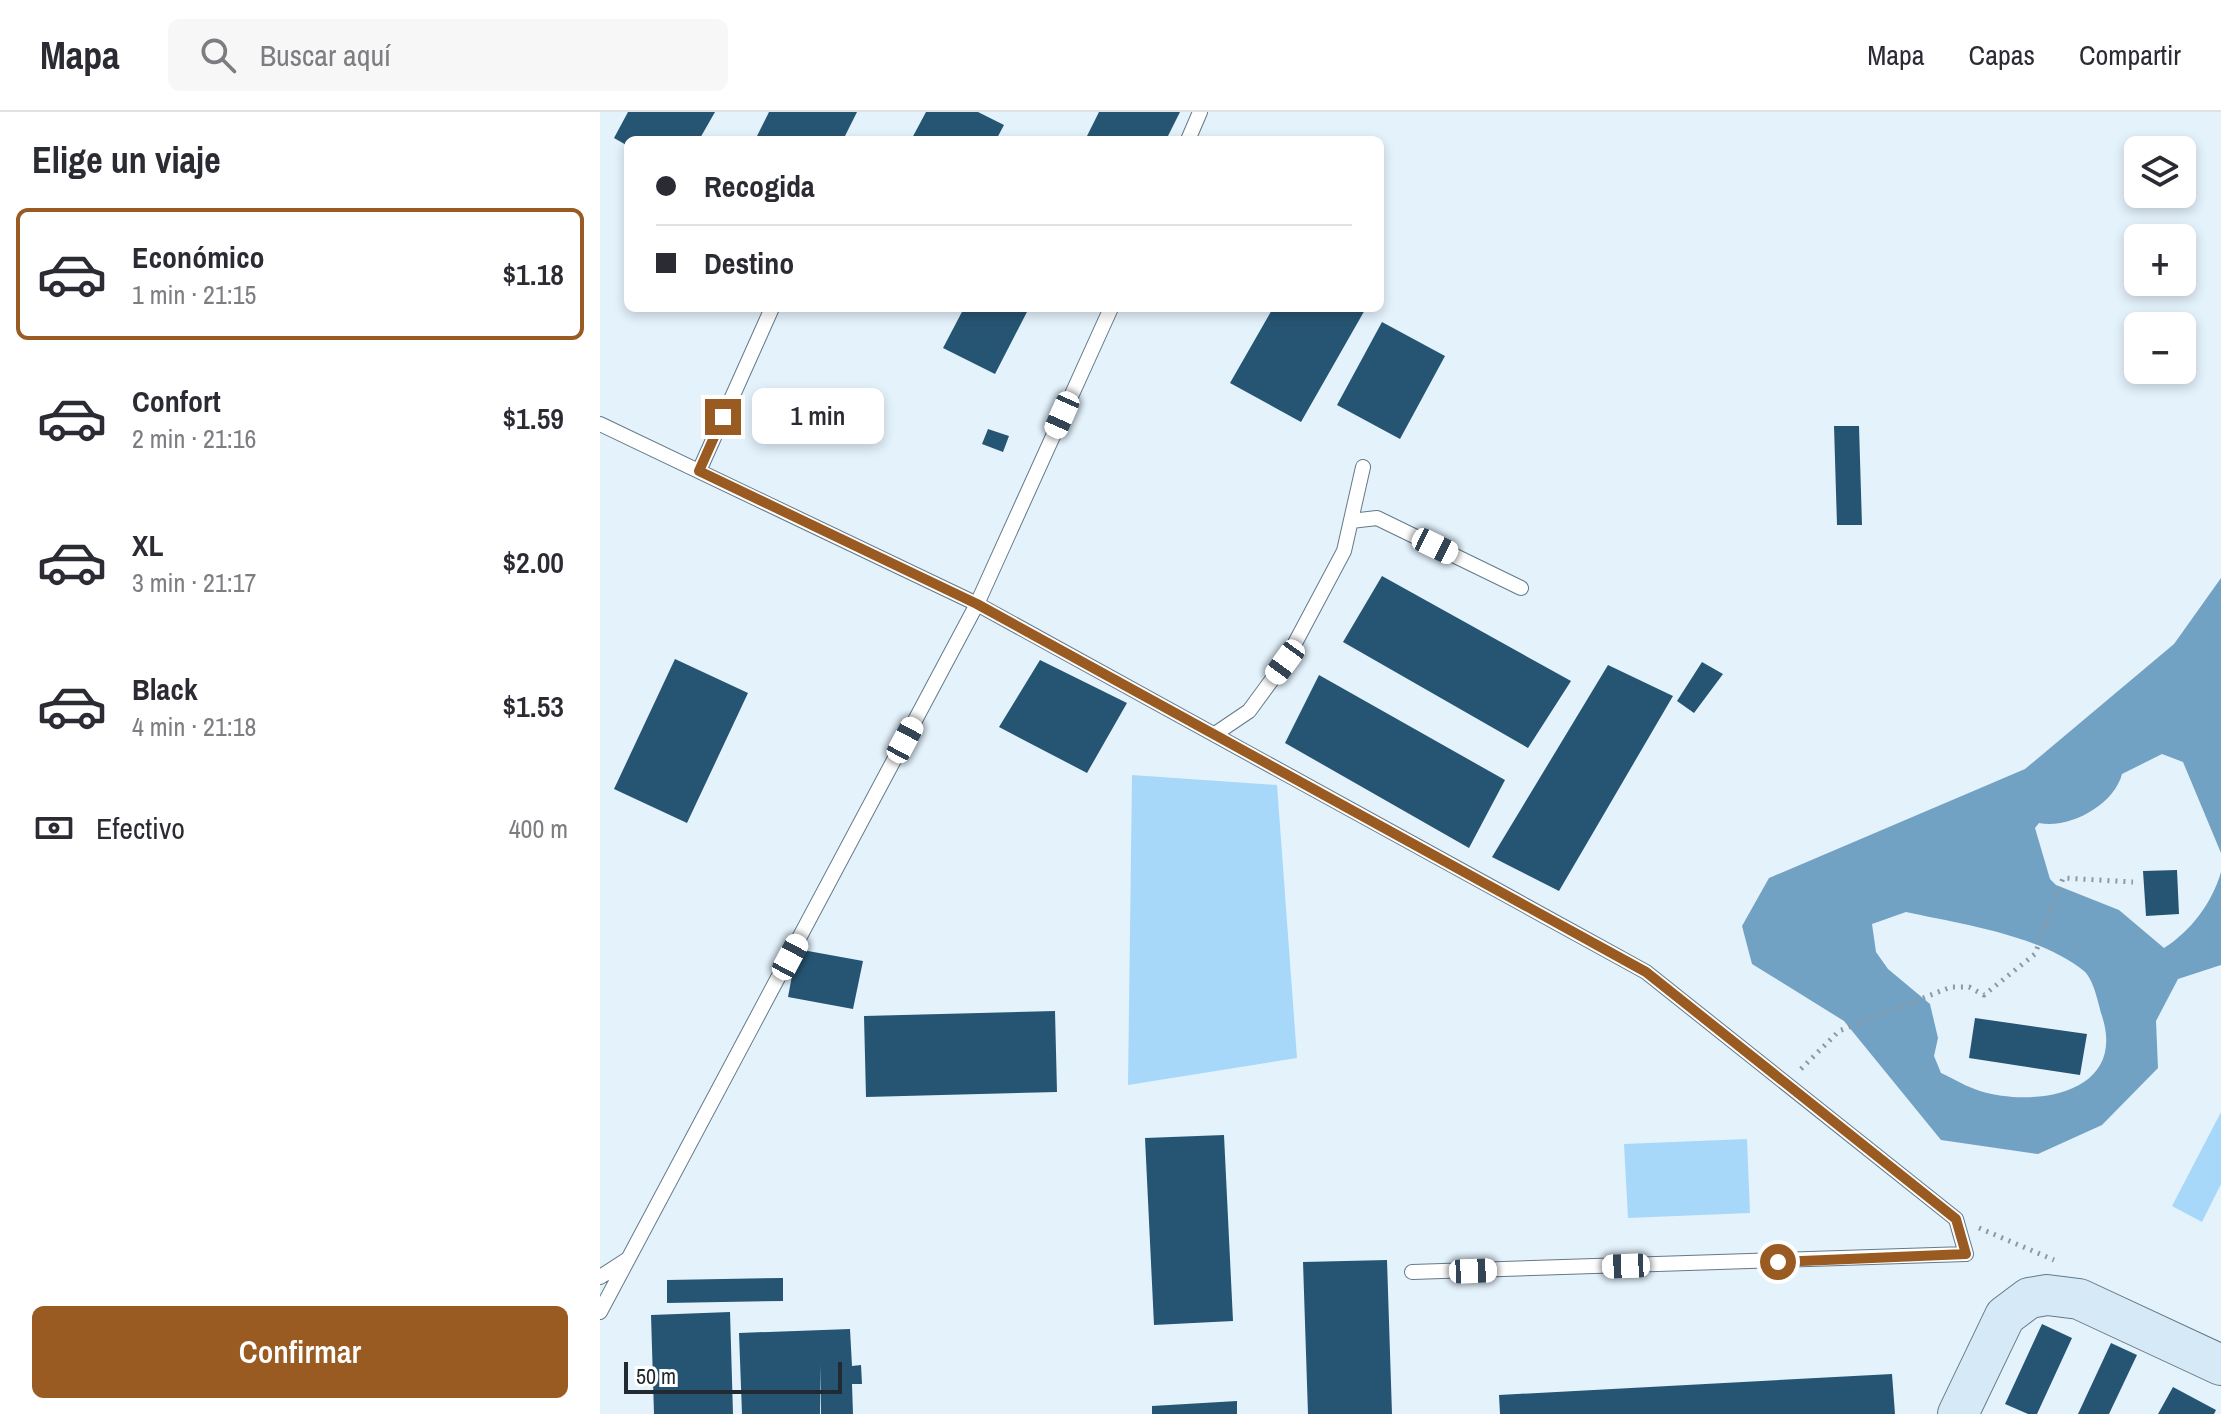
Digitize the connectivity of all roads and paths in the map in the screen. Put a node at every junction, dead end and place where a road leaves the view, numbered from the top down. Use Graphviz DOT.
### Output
graph roads {
  1 [pos="1200,112"];
  2 [pos="1190,136"];
  3 [pos="770,312"];
  4 [pos="1109,312"];
  5 [pos="600,424"];
  6 [pos="1363,467"];
  7 [pos="699,471"];
  8 [pos="1351,521"];
  9 [pos="1521,588"];
  10 [pos="977,604"];
  11 [pos="1215,734"];
  12 [pos="2133,882"];
  13 [pos="1786,1083"];
  14 [pos="631,1257"];
  15 [pos="1412,1272"];
  16 [pos="600,1277"];
  17 [pos="600,1312"];
  18 [pos="2221,1365"];
  19 [pos="1958,1414"];
  1 -- 2 [label="lane"];
  3 -- 7 [label="lane"];
  4 -- 10 [label="lane"];
  5 -- 7 [label="lane"];
  6 -- 8 [label="lane"];
  7 -- 10 [label="lane"];
  8 -- 9 [label="lane"];
  8 -- 11 [label="lane"];
  10 -- 11 [label="lane"];
  10 -- 14 [label="lane"];
  11 -- 13 [label="lane"];
  12 -- 13 [label="path"];
  13 -- 15 [label="lane"];
  14 -- 16 [label="lane"];
  14 -- 17 [label="lane"];
  18 -- 19 [label="street"];
}
